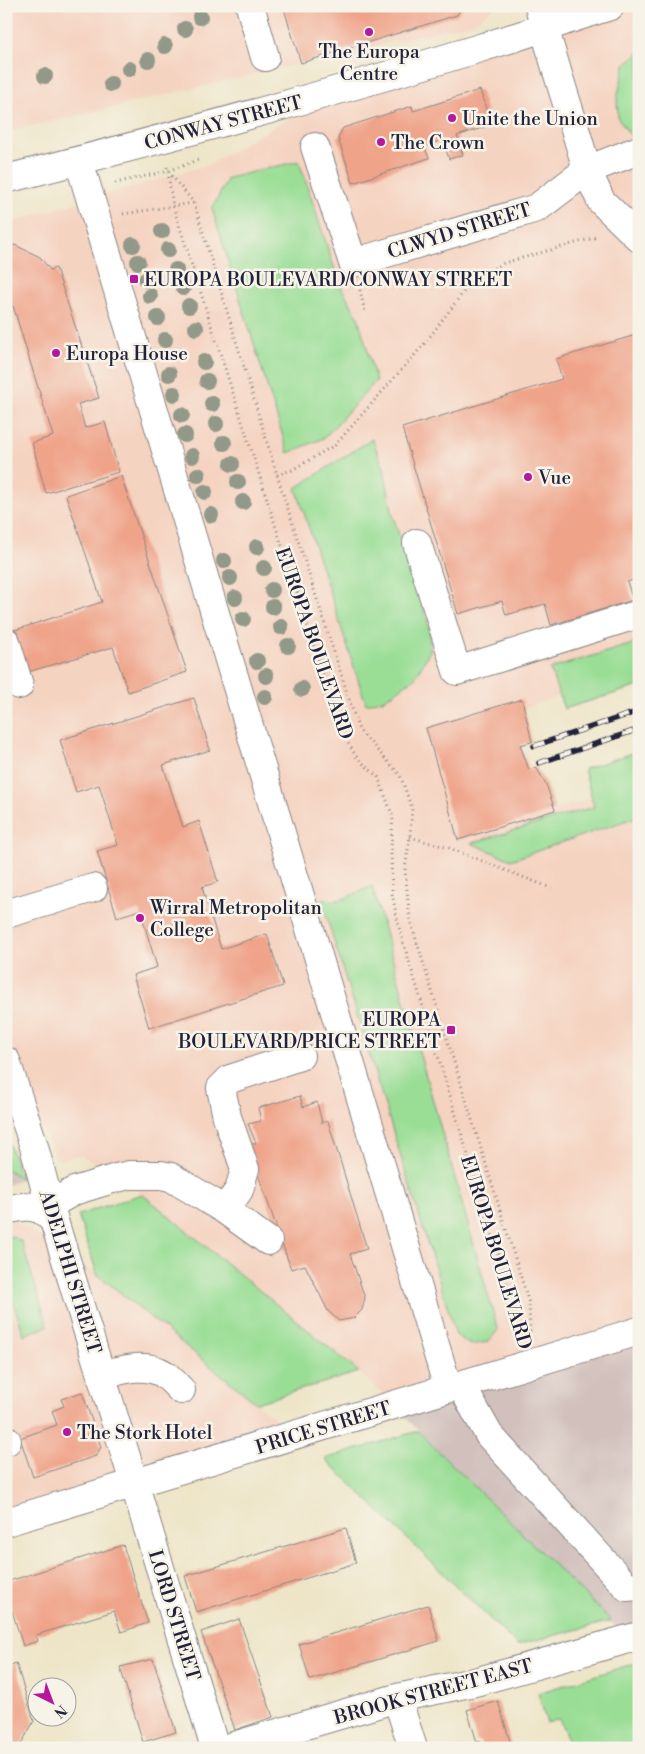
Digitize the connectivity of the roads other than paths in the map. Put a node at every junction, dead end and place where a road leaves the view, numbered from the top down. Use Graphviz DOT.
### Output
graph roads {
  1 [pos="250,6"];
  2 [pos="610,6"];
  3 [pos="541,17"];
  4 [pos="265,57"];
  5 [pos="315,147"];
  6 [pos="639,150"];
  7 [pos="79,161"];
  8 [pos="588,170"];
  9 [pos="6,179"];
  10 [pos="634,233"];
  11 [pos="417,543"];
  12 [pos="639,614"];
  13 [pos="6,642"];
  14 [pos="19,685"];
  15 [pos="93,888"];
  16 [pos="6,914"];
  17 [pos="300,1056"];
  18 [pos="6,1061"];
  19 [pos="49,1209"];
  20 [pos="6,1210"];
  21 [pos="225,1210"];
  22 [pos="268,1241"];
  23 [pos="639,1331"];
  24 [pos="102,1375"];
  25 [pos="454,1387"];
  26 [pos="181,1390"];
  27 [pos="135,1483"];
  28 [pos="6,1522"];
  29 [pos="639,1586"];
  30 [pos="634,1638"];
  31 [pos="397,1698"];
  32 [pos="215,1748"];
  33 [pos="227,1748"];
  34 [pos="414,1748"];
  1 -- 4 [label="street"];
  2 -- 3 [label="street, CONWAY STREET"];
  3 -- 7 [label="street, CONWAY STREET"];
  3 -- 8 [label="street"];
  5 -- 8 [label="street, CLWYD STREET"];
  6 -- 8 [label="street"];
  7 -- 9 [label="street, CONWAY STREET"];
  7 -- 25 [label="street"];
  8 -- 10 [label="street"];
  11 -- 12 [label="street"];
  13 -- 14 [label="street"];
  15 -- 16 [label="street"];
  17 -- 21 [label="street"];
  18 -- 19 [label="street, ADELPHI STREET"];
  19 -- 20 [label="street"];
  19 -- 21 [label="street"];
  19 -- 24 [label="street, ADELPHI STREET"];
  21 -- 22 [label="street"];
  23 -- 25 [label="street, PRICE STREET"];
  24 -- 26 [label="street"];
  24 -- 27 [label="street, ADELPHI STREET"];
  25 -- 27 [label="street, PRICE STREET"];
  25 -- 29 [label="street"];
  27 -- 28 [label="street, PRICE STREET"];
  27 -- 32 [label="street, LORD STREET"];
  30 -- 31 [label="street, BROOK STREET EAST"];
  31 -- 33 [label="street, BROOK STREET EAST"];
  31 -- 34 [label="street"];
}
